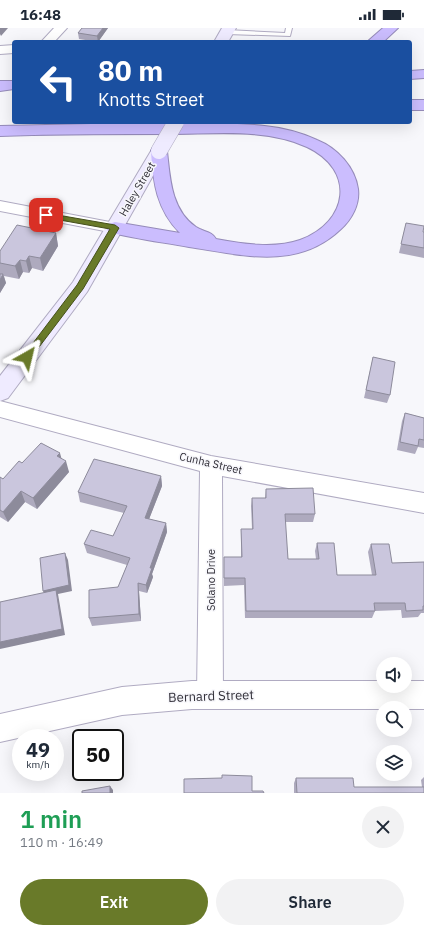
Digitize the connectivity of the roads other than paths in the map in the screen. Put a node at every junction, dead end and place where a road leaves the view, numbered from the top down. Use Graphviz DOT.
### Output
graph roads {
  1 [pos="61,28"];
  2 [pos="289,28"];
  3 [pos="391,28"];
  4 [pos="226,34"];
  5 [pos="49,40"];
  6 [pos="376,40"];
  7 [pos="12,49"];
  8 [pos="0,50"];
  9 [pos="424,74"];
  10 [pos="412,75"];
  11 [pos="12,85"];
  12 [pos="0,86"];
  13 [pos="412,105"];
  14 [pos="424,105"];
  15 [pos="12,116"];
  16 [pos="0,117"];
  17 [pos="175,124"];
  18 [pos="0,131"];
  19 [pos="159,151"];
  20 [pos="0,206"];
  21 [pos="115,228"];
  22 [pos="233,249"];
  23 [pos="0,392"];
  24 [pos="0,409"];
  25 [pos="211,464"];
  26 [pos="424,504"];
  27 [pos="210,695"];
  28 [pos="424,695"];
  29 [pos="0,728"];
  1 -- 5 [label="street"];
  2 -- 4 [label="lane"];
  3 -- 6 [label="highway"];
  7 -- 8 [label="street"];
  9 -- 10 [label="highway"];
  11 -- 12 [label="highway"];
  13 -- 14 [label="highway"];
  15 -- 16 [label="highway"];
  17 -- 19 [label="main road, Haley Street, bridge"];
  18 -- 22 [label="highway"];
  19 -- 21 [label="main road, Haley Street"];
  19 -- 22 [label="highway"];
  20 -- 21 [label="street"];
  21 -- 22 [label="highway"];
  21 -- 23 [label="main road, Haley Street"];
  24 -- 25 [label="street, Cunha Street"];
  25 -- 26 [label="street, Cunha Street"];
  25 -- 27 [label="street, Solano Drive"];
  27 -- 28 [label="street, Bernard Street"];
  27 -- 29 [label="street, Bernard Street"];
}
